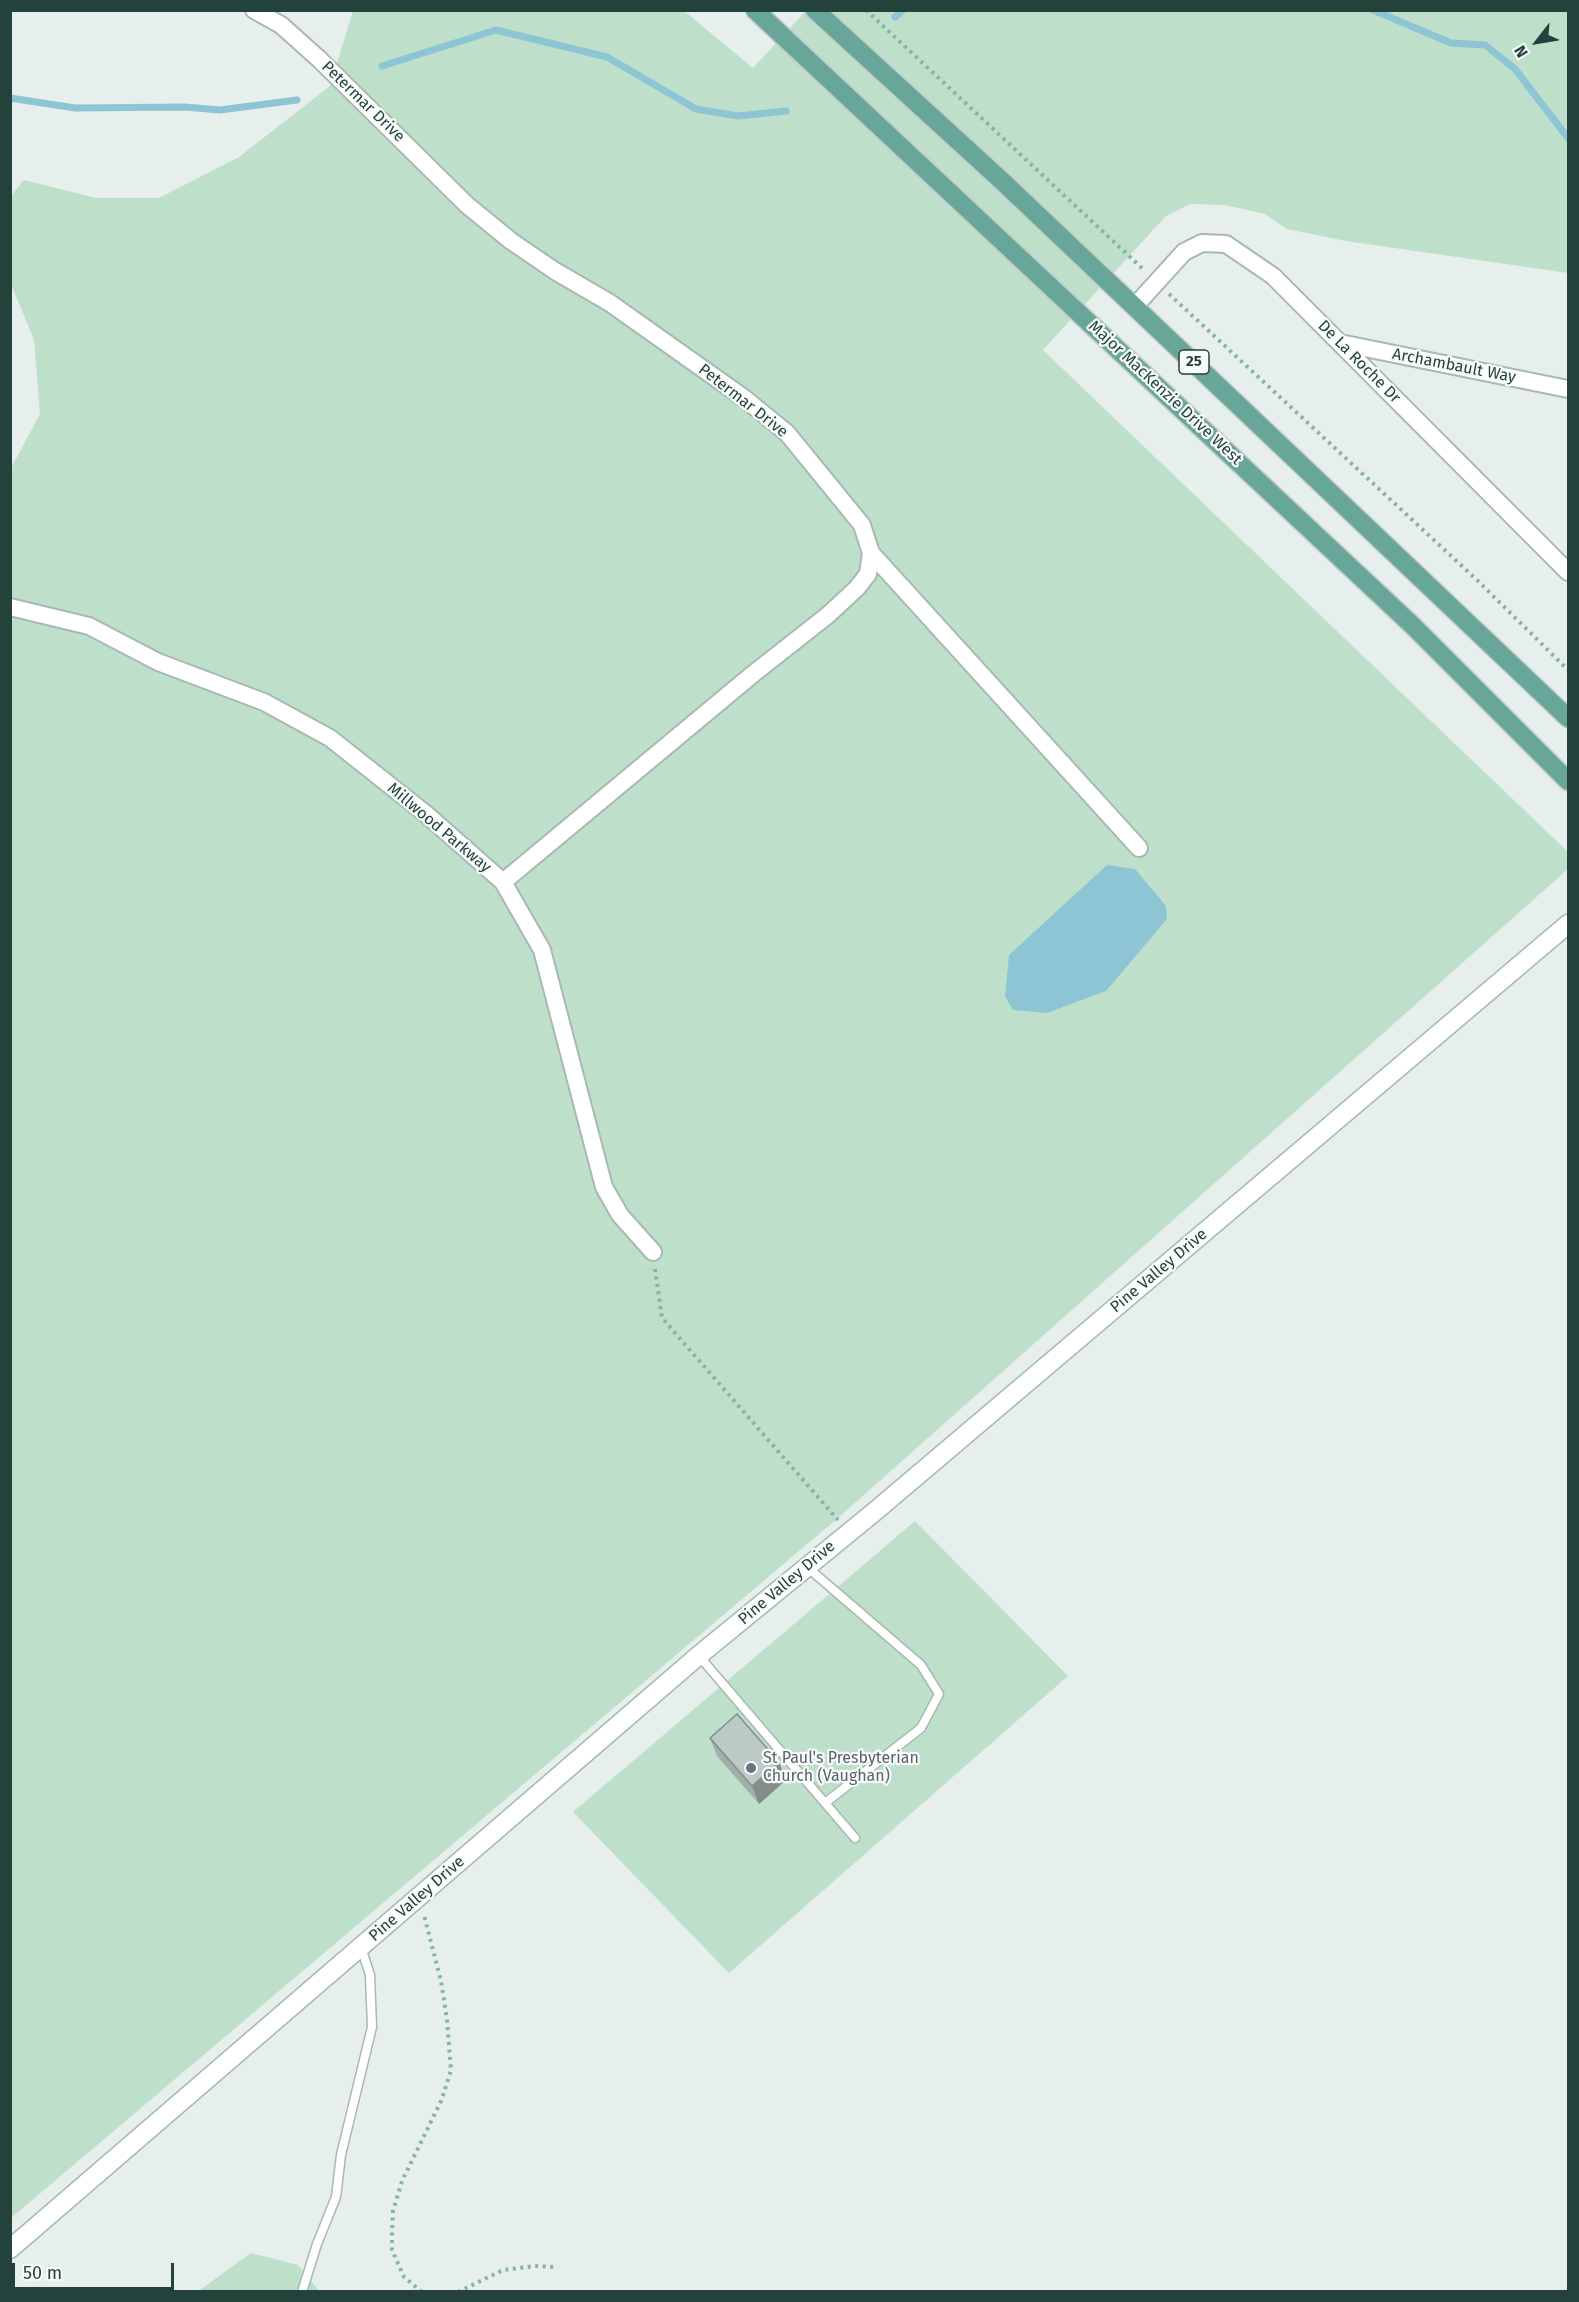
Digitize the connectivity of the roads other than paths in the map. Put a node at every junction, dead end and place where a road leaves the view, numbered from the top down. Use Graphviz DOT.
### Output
graph roads {
  1 [pos="254,10"];
  2 [pos="814,10"];
  3 [pos="764,14"];
  4 [pos="1135,306"];
  5 [pos="1340,343"];
  6 [pos="1569,389"];
  7 [pos="871,553"];
  8 [pos="1569,572"];
  9 [pos="10,607"];
  10 [pos="1569,718"];
  11 [pos="1569,781"];
  12 [pos="1139,848"];
  13 [pos="503,882"];
  14 [pos="1569,924"];
  15 [pos="653,1252"];
  16 [pos="807,1566"];
  17 [pos="698,1656"];
  18 [pos="825,1803"];
  19 [pos="855,1838"];
  20 [pos="361,1947"];
  21 [pos="10,2249"];
  22 [pos="302,2292"];
  1 -- 7 [label="street, Petermar Drive"];
  2 -- 4 [label="main road, 25"];
  3 -- 11 [label="main road, Major MacKenzie Drive West / 25"];
  4 -- 5 [label="street, De La Roche Dr"];
  4 -- 10 [label="main road, 25"];
  5 -- 6 [label="street, Archambault Way"];
  5 -- 8 [label="street, De La Roche Dr"];
  7 -- 12 [label="street"];
  7 -- 13 [label="street"];
  9 -- 13 [label="street, Millwood Parkway"];
  13 -- 15 [label="street, Millwood Parkway"];
  14 -- 16 [label="street, Pine Valley Drive"];
  16 -- 17 [label="street, Pine Valley Drive"];
  16 -- 18 [label="lane"];
  17 -- 18 [label="lane"];
  17 -- 20 [label="street, Pine Valley Drive"];
  18 -- 19 [label="lane"];
  20 -- 21 [label="street, Pine Valley Drive"];
  20 -- 22 [label="lane"];
}
